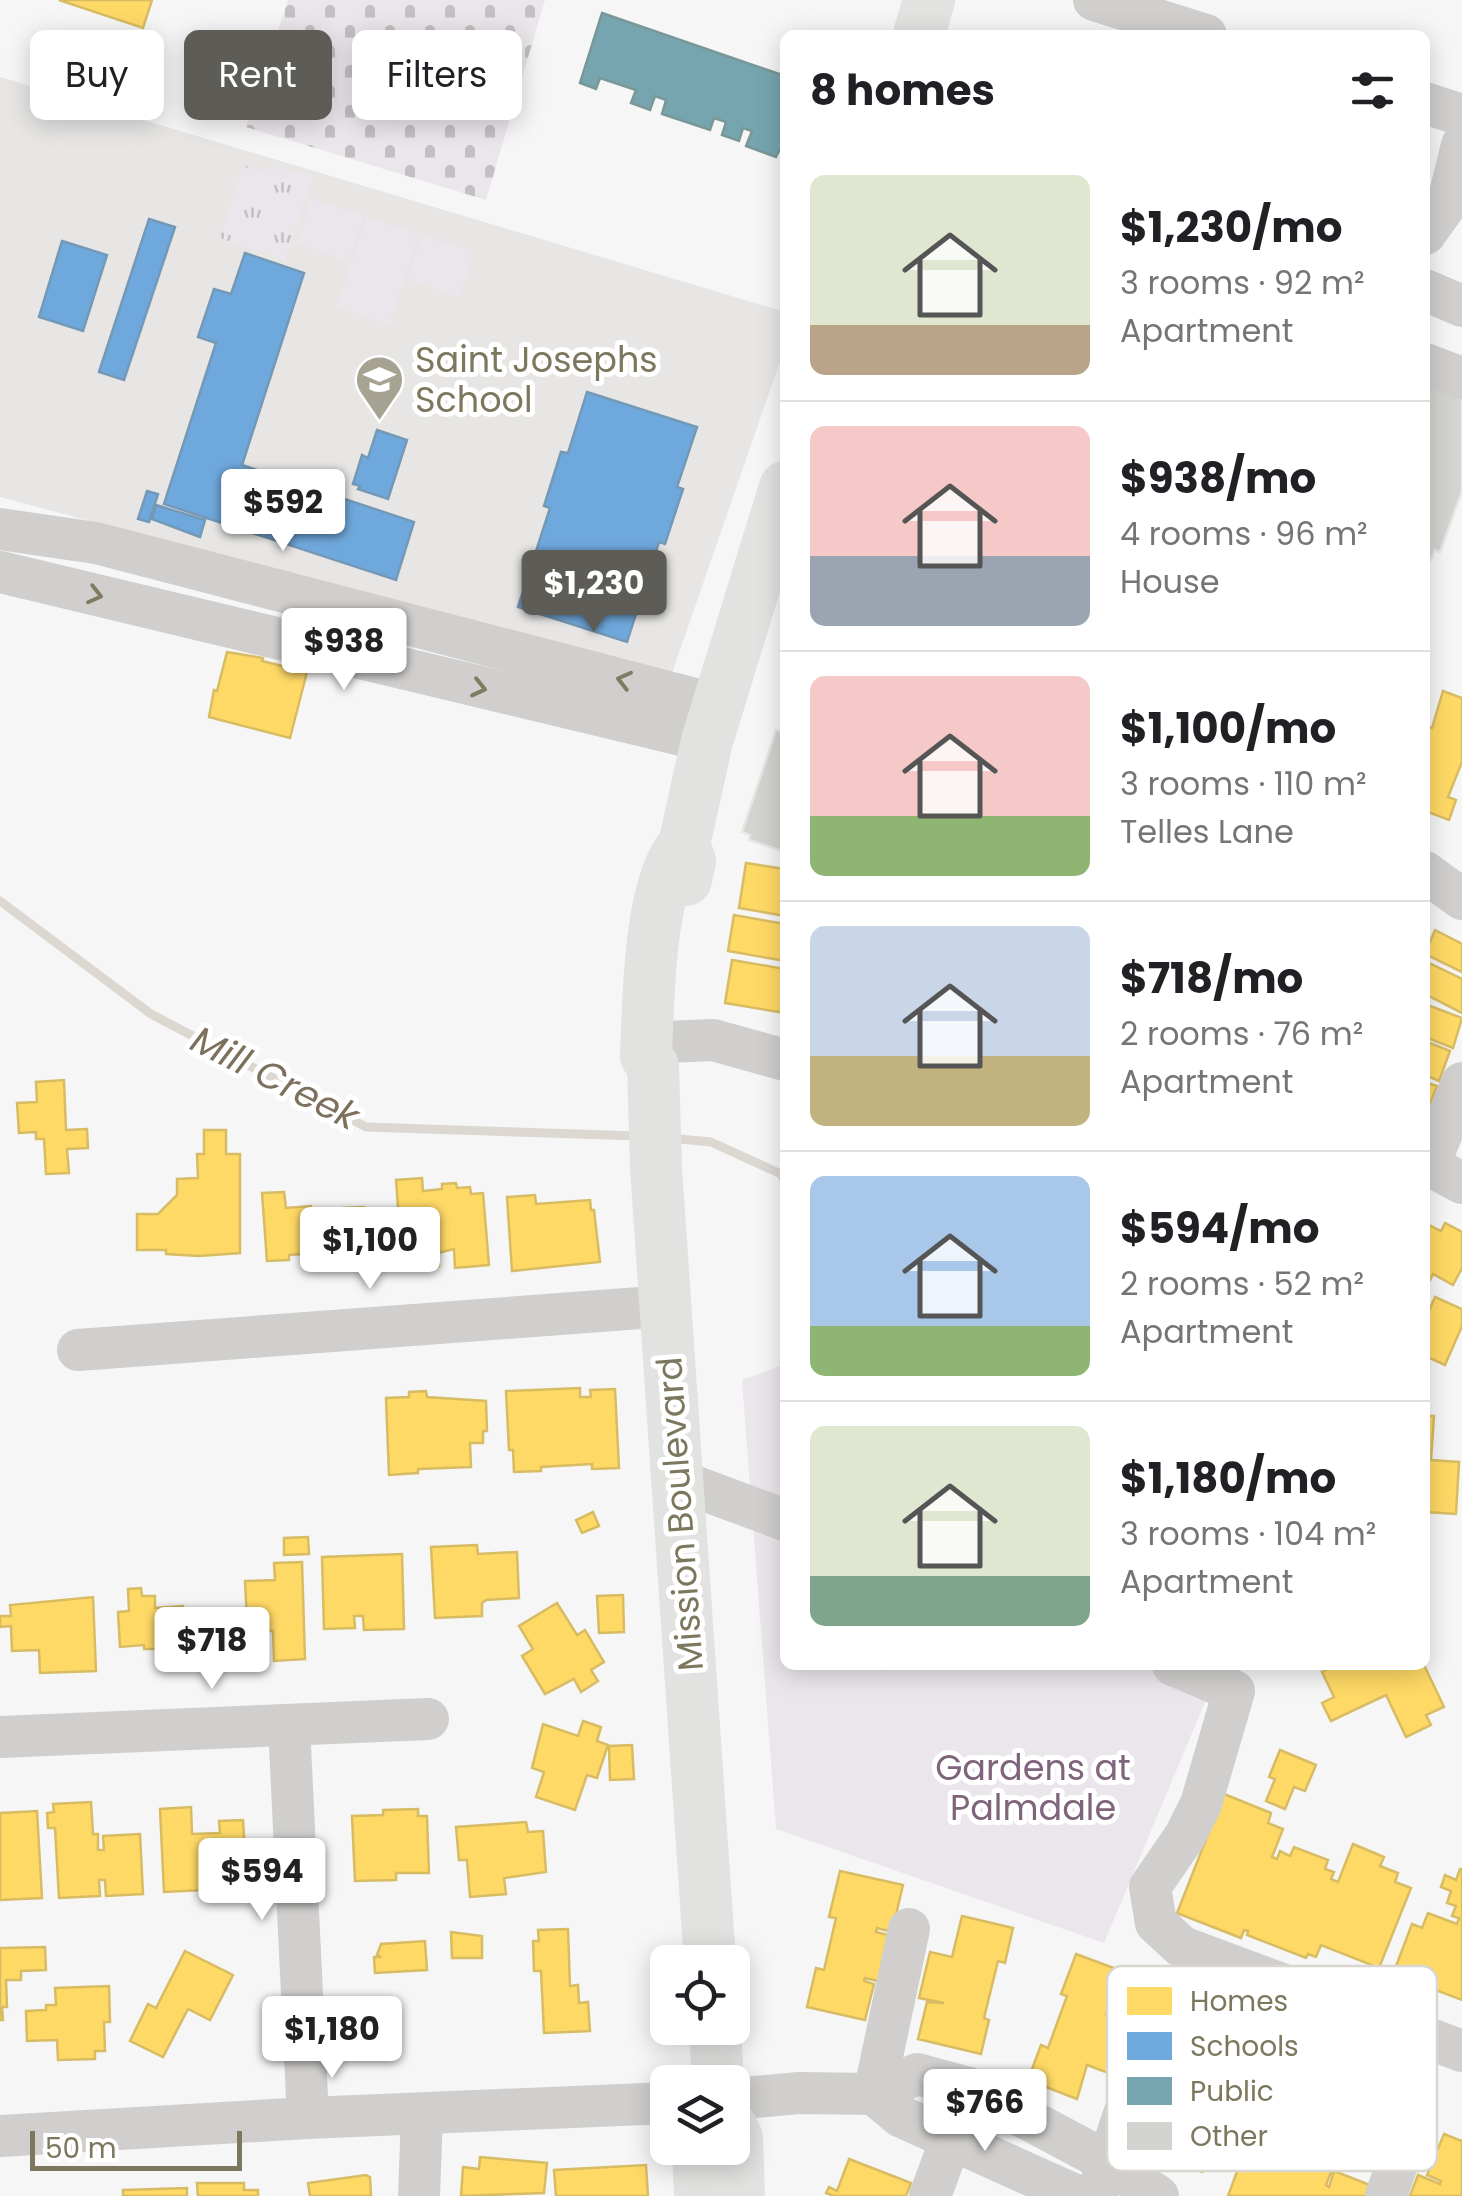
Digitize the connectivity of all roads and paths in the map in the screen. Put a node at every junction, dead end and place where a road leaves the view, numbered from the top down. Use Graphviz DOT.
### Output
graph roads {
  1 [pos="929,0"];
  2 [pos="1094,0"];
  3 [pos="920,30"];
  4 [pos="1190,30"];
  5 [pos="1430,105"];
  6 [pos="1462,115"];
  7 [pos="1462,145"];
  8 [pos="1430,227"];
  9 [pos="1430,292"];
  10 [pos="1462,306"];
  11 [pos="1430,366"];
  12 [pos="1462,378"];
  13 [pos="780,503"];
  14 [pos="0,528"];
  15 [pos="0,572"];
  16 [pos="712,723"];
  17 [pos="1430,876"];
  18 [pos="1462,900"];
  19 [pos="780,1059"];
  20 [pos="657,1069"];
  21 [pos="1462,1083"];
  22 [pos="1439,1170"];
  23 [pos="666,1306"];
  24 [pos="78,1350"];
  25 [pos="677,1480"];
  26 [pos="780,1518"];
  27 [pos="1183,1670"];
  28 [pos="428,1719"];
  29 [pos="289,1725"];
  30 [pos="0,1737"];
  31 [pos="909,1929"];
  32 [pos="709,1945"];
  33 [pos="1231,1966"];
  34 [pos="1437,2042"];
  35 [pos="1462,2051"];
  36 [pos="969,2088"];
  37 [pos="874,2094"];
  38 [pos="750,2097"];
  39 [pos="650,2104"];
  40 [pos="422,2115"];
  41 [pos="308,2118"];
  42 [pos="0,2136"];
  43 [pos="952,2138"];
  44 [pos="699,2165"];
  45 [pos="738,2165"];
  46 [pos="1395,2171"];
  47 [pos="1102,2179"];
  48 [pos="419,2196"];
  49 [pos="700,2196"];
  50 [pos="740,2196"];
  51 [pos="930,2196"];
  52 [pos="1077,2196"];
  53 [pos="1158,2196"];
  54 [pos="1386,2196"];
  1 -- 3 [label="main road"];
  2 -- 4 [label="street"];
  5 -- 6 [label="street"];
  7 -- 8 [label="street"];
  9 -- 10 [label="street"];
  11 -- 12 [label="street"];
  13 -- 16 [label="main road, Mission Boulevard"];
  16 -- 14 [label="street, one-way"];
  15 -- 16 [label="street, one-way"];
  16 -- 20 [label="main road, Mission Boulevard"];
  17 -- 18 [label="street"];
  19 -- 20 [label="street"];
  20 -- 23 [label="main road, Mission Boulevard"];
  21 -- 22 [label="street"];
  23 -- 24 [label="street"];
  23 -- 25 [label="main road, Mission Boulevard"];
  25 -- 26 [label="street"];
  25 -- 32 [label="main road, Mission Boulevard"];
  27 -- 33 [label="street"];
  28 -- 29 [label="street"];
  29 -- 30 [label="street"];
  29 -- 41 [label="street"];
  31 -- 37 [label="street"];
  34 -- 35 [label="street"];
  36 -- 37 [label="street"];
  36 -- 43 [label="street"];
  36 -- 47 [label="street"];
  37 -- 38 [label="street"];
  37 -- 43 [label="street"];
  39 -- 40 [label="street"];
  40 -- 41 [label="street"];
  40 -- 48 [label="street"];
  41 -- 42 [label="street"];
  43 -- 51 [label="street"];
  43 -- 52 [label="street"];
  44 -- 49 [label="main road"];
  45 -- 50 [label="main road"];
  46 -- 54 [label="street"];
  47 -- 53 [label="street"];
}
